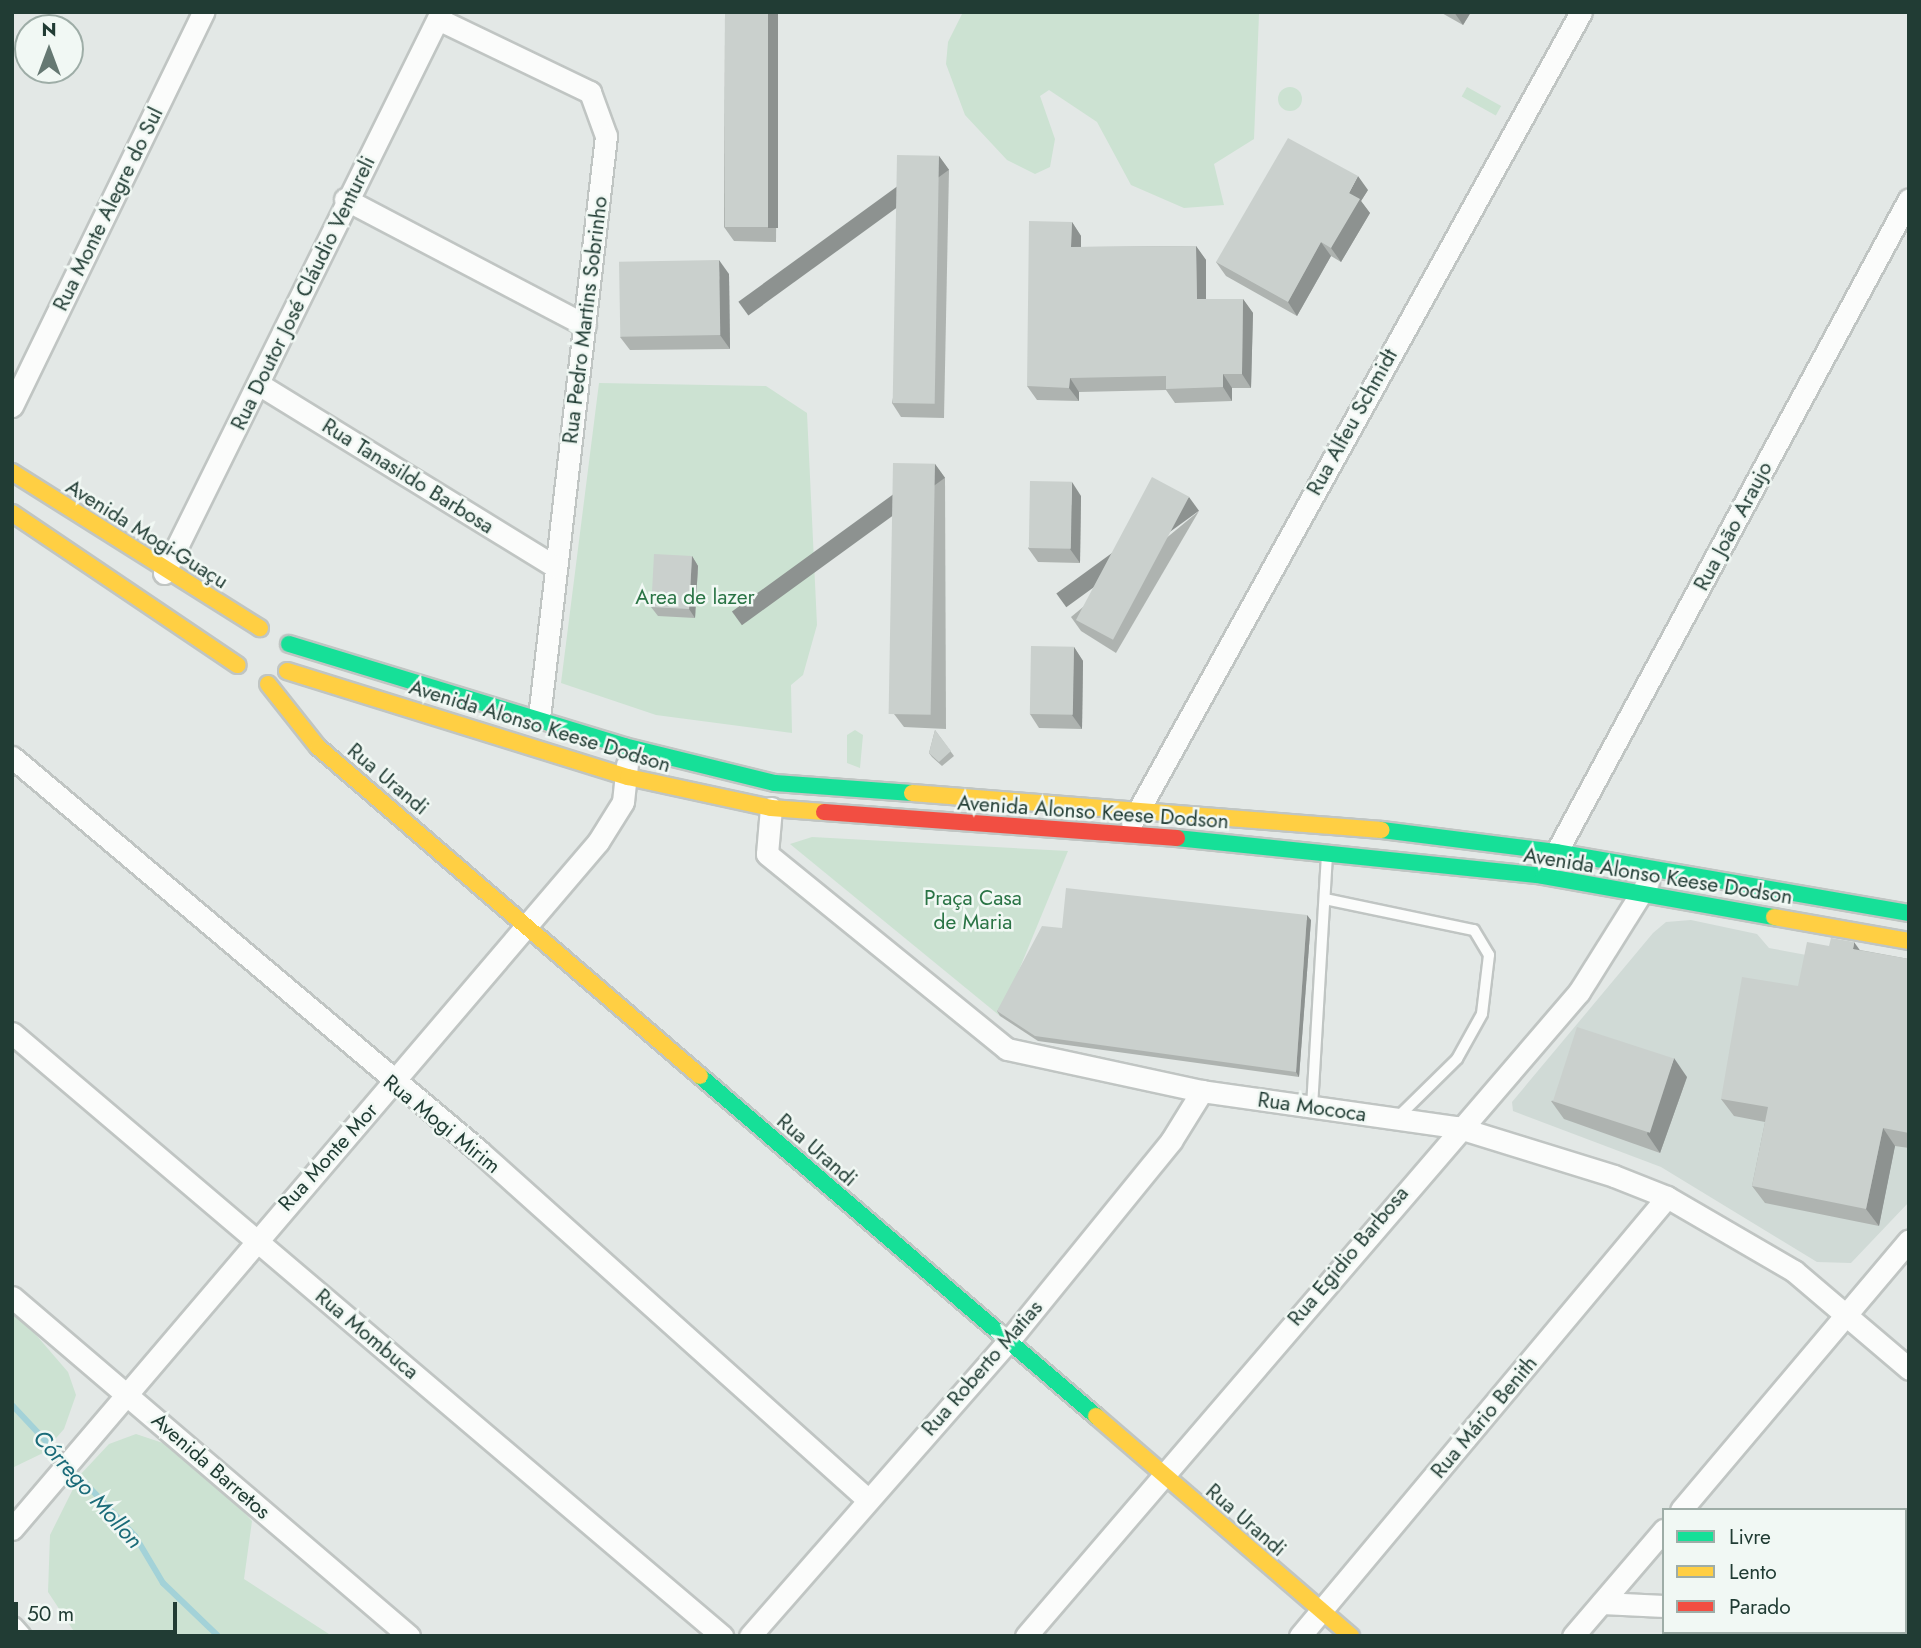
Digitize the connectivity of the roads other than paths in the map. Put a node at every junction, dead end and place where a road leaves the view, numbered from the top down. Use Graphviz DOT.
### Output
graph roads {
  1 [pos="203,12"];
  2 [pos="1581,12"];
  3 [pos="440,15"];
  4 [pos="345,199"];
  5 [pos="1909,199"];
  6 [pos="585,325"];
  7 [pos="260,384"];
  8 [pos="12,406"];
  9 [pos="12,472"];
  10 [pos="12,513"];
  11 [pos="556,567"];
  12 [pos="164,573"];
  13 [pos="260,628"];
  14 [pos="289,644"];
  15 [pos="237,665"];
  16 [pos="287,671"];
  17 [pos="268,684"];
  18 [pos="539,718"];
  19 [pos="624,746"];
  20 [pos="12,757"];
  21 [pos="628,777"];
  22 [pos="1139,807"];
  23 [pos="771,808"];
  24 [pos="1127,833"];
  25 [pos="1556,852"];
  26 [pos="1326,854"];
  27 [pos="1656,868"];
  28 [pos="1543,876"];
  29 [pos="1642,893"];
  30 [pos="1325,899"];
  31 [pos="1909,913"];
  32 [pos="528,925"];
  33 [pos="1909,941"];
  34 [pos="12,1033"];
  35 [pos="393,1085"];
  36 [pos="1202,1091"];
  37 [pos="1312,1107"];
  38 [pos="1395,1119"];
  39 [pos="1456,1127"];
  40 [pos="1667,1197"];
  41 [pos="255,1239"];
  42 [pos="1909,1240"];
  43 [pos="12,1297"];
  44 [pos="1846,1314"];
  45 [pos="1006,1344"];
  46 [pos="1909,1369"];
  47 [pos="125,1393"];
  48 [pos="1163,1476"];
  49 [pos="866,1498"];
  50 [pos="1683,1508"];
  51 [pos="12,1529"];
  52 [pos="1662,1532"];
  53 [pos="1602,1603"];
  54 [pos="1662,1606"];
  55 [pos="1322,1611"];
  56 [pos="12,1627"];
  57 [pos="20,1636"];
  58 [pos="409,1636"];
  59 [pos="722,1636"];
  60 [pos="750,1636"];
  61 [pos="1026,1636"];
  62 [pos="1300,1636"];
  63 [pos="1351,1636"];
  64 [pos="1573,1636"];
  1 -- 8 [label="street, Rua Monte Alegre do Sul"];
  2 -- 22 [label="street, Rua Alfeu Schmidt"];
  3 -- 4 [label="street, Rua Doutor José Cláudio Ventureli"];
  3 -- 6 [label="street, Rua Pedro Martins Sobrinho"];
  4 -- 6 [label="street"];
  4 -- 7 [label="street, Rua Doutor José Cláudio Ventureli"];
  5 -- 25 [label="street, Rua João Araujo"];
  6 -- 11 [label="street, Rua Pedro Martins Sobrinho"];
  7 -- 11 [label="street, Rua Tanasildo Barbosa"];
  7 -- 12 [label="street, Rua Doutor José Cláudio Ventureli"];
  9 -- 12 [label="street, Avenida Mogi-Guaçu"];
  10 -- 15 [label="street"];
  11 -- 18 [label="street, Rua Pedro Martins Sobrinho"];
  12 -- 13 [label="street, Avenida Mogi-Guaçu"];
  13 -- 14 [label="street"];
  13 -- 15 [label="street"];
  14 -- 16 [label="street"];
  14 -- 18 [label="street, Avenida Alonso Keese Dodson"];
  15 -- 17 [label="street"];
  16 -- 17 [label="street"];
  16 -- 21 [label="street, Avenida Alonso Keese Dodson"];
  17 -- 32 [label="street, Rua Urandi"];
  18 -- 19 [label="street, Avenida Alonso Keese Dodson"];
  19 -- 21 [label="street"];
  19 -- 22 [label="street, Avenida Alonso Keese Dodson"];
  20 -- 35 [label="street, Rua Mogi Mirim"];
  21 -- 23 [label="street, Avenida Alonso Keese Dodson"];
  21 -- 32 [label="street, Rua Monte Mor"];
  22 -- 24 [label="street, Rua Alfeu Schmidt"];
  22 -- 25 [label="street, Avenida Alonso Keese Dodson"];
  23 -- 24 [label="street, Avenida Alonso Keese Dodson"];
  23 -- 36 [label="street, Rua Mococa"];
  24 -- 26 [label="street, Avenida Alonso Keese Dodson"];
  25 -- 27 [label="street, Avenida Alonso Keese Dodson"];
  25 -- 28 [label="street, Rua João Araujo"];
  26 -- 28 [label="street, Avenida Alonso Keese Dodson"];
  26 -- 30 [label="lane"];
  27 -- 29 [label="street, Rua Egidio Barbosa"];
  27 -- 31 [label="street, Avenida Alonso Keese Dodson"];
  28 -- 29 [label="street, Avenida Alonso Keese Dodson"];
  29 -- 33 [label="street, Avenida Alonso Keese Dodson"];
  29 -- 39 [label="street, Rua Egidio Barbosa"];
  30 -- 37 [label="lane"];
  30 -- 38 [label="lane"];
  32 -- 35 [label="street, Rua Monte Mor"];
  32 -- 45 [label="street, Rua Urandi"];
  34 -- 41 [label="street, Rua Mombuca"];
  35 -- 41 [label="street, Rua Monte Mor"];
  35 -- 49 [label="street, Rua Mogi Mirim"];
  36 -- 37 [label="street, Rua Mococa"];
  36 -- 45 [label="street, Rua Roberto Matias"];
  37 -- 38 [label="street, Rua Mococa"];
  38 -- 39 [label="street, Rua Mococa"];
  39 -- 40 [label="street, Rua Mococa"];
  39 -- 48 [label="street, Rua Egidio Barbosa"];
  40 -- 44 [label="street, Rua Mococa"];
  40 -- 55 [label="street, Rua Mário Benith"];
  41 -- 47 [label="street, Rua Monte Mor"];
  41 -- 59 [label="street, Rua Mombuca"];
  42 -- 44 [label="street"];
  43 -- 47 [label="street, Avenida Barretos"];
  44 -- 46 [label="street, Rua Mococa"];
  44 -- 50 [label="street"];
  45 -- 48 [label="street, Rua Urandi"];
  45 -- 49 [label="street, Rua Roberto Matias"];
  47 -- 51 [label="street, Rua Monte Mor"];
  47 -- 58 [label="street, Avenida Barretos"];
  48 -- 55 [label="street, Rua Urandi"];
  48 -- 61 [label="street, Rua Egidio Barbosa"];
  49 -- 60 [label="street, Rua Roberto Matias"];
  52 -- 53 [label="street"];
  53 -- 54 [label="street"];
  53 -- 64 [label="street"];
  55 -- 62 [label="street, Rua Mário Benith"];
  55 -- 63 [label="street, Rua Urandi"];
  56 -- 57 [label="street"];
}
